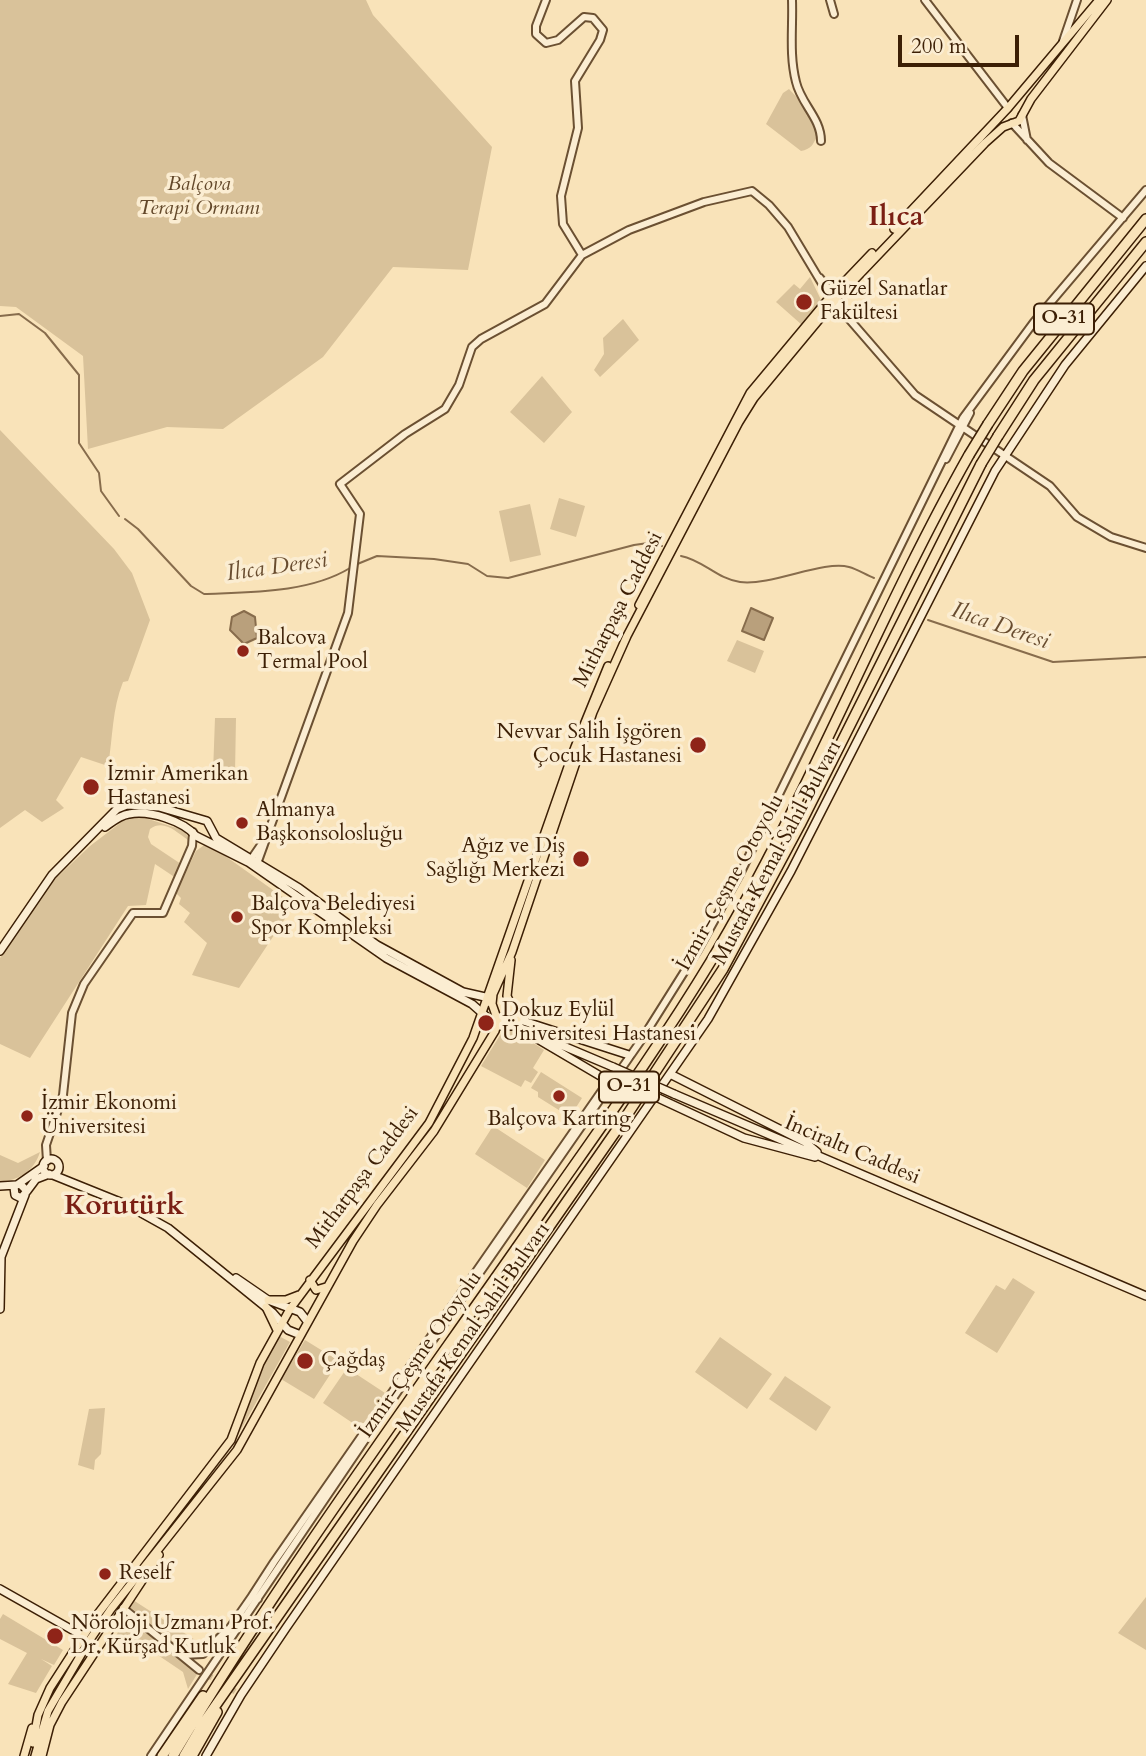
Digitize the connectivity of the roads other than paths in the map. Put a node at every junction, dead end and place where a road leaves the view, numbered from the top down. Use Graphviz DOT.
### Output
graph roads {
  1 [pos="546,0"];
  2 [pos="792,0"];
  3 [pos="830,0"];
  4 [pos="925,0"];
  5 [pos="1077,0"];
  6 [pos="1099,0"];
  7 [pos="1107,0"];
  8 [pos="834,14"];
  9 [pos="1060,48"];
  10 [pos="1008,108"];
  11 [pos="1022,114"];
  12 [pos="1012,123"];
  13 [pos="1027,140"];
  14 [pos="821,141"];
  15 [pos="1146,190"];
  16 [pos="1123,218"];
  17 [pos="1146,219"];
  18 [pos="1146,242"];
  19 [pos="582,255"];
  20 [pos="1146,266"];
  21 [pos="816,274"];
  22 [pos="832,299"];
  23 [pos="960,428"];
  24 [pos="1004,456"];
  25 [pos="1146,548"];
  26 [pos="199,819"];
  27 [pos="211,827"];
  28 [pos="192,831"];
  29 [pos="95,834"];
  30 [pos="203,837"];
  31 [pos="192,846"];
  32 [pos="253,861"];
  33 [pos="0,951"];
  34 [pos="509,951"];
  35 [pos="485,997"];
  36 [pos="481,1013"];
  37 [pos="517,1021"];
  38 [pos="497,1022"];
  39 [pos="471,1041"];
  40 [pos="484,1048"];
  41 [pos="629,1055"];
  42 [pos="671,1075"];
  43 [pos="602,1077"];
  44 [pos="613,1079"];
  45 [pos="604,1087"];
  46 [pos="656,1097"];
  47 [pos="826,1159"];
  48 [pos="46,1163"];
  49 [pos="59,1165"];
  50 [pos="51,1175"];
  51 [pos="18,1185"];
  52 [pos="0,1188"];
  53 [pos="84,1188"];
  54 [pos="21,1195"];
  55 [pos="310,1280"];
  56 [pos="327,1286"];
  57 [pos="299,1294"];
  58 [pos="1146,1296"];
  59 [pos="267,1304"];
  60 [pos="0,1309"];
  61 [pos="290,1309"];
  62 [pos="307,1321"];
  63 [pos="282,1322"];
  64 [pos="276,1330"];
  65 [pos="299,1335"];
  66 [pos="171,1535"];
  67 [pos="0,1588"];
  68 [pos="255,1598"];
  69 [pos="123,1608"];
  70 [pos="97,1615"];
  71 [pos="233,1622"];
  72 [pos="94,1634"];
  73 [pos="86,1639"];
  74 [pos="102,1639"];
  75 [pos="203,1654"];
  76 [pos="180,1655"];
  77 [pos="91,1656"];
  78 [pos="210,1670"];
  79 [pos="239,1672"];
  80 [pos="221,1677"];
  81 [pos="38,1715"];
  82 [pos="156,1754"];
  83 [pos="24,1756"];
  84 [pos="32,1756"];
  85 [pos="42,1756"];
  86 [pos="173,1756"];
  87 [pos="184,1756"];
  88 [pos="192,1756"];
  89 [pos="206,1756"];
  1 -- 19 [label="street"];
  2 -- 14 [label="street"];
  3 -- 8 [label="street"];
  4 -- 10 [label="street"];
  5 -- 9 [label="street"];
  6 -- 9 [label="main road, Mithatpaşa Caddesi"];
  7 -- 11 [label="main road"];
  9 -- 10 [label="main road, Mithatpaşa Caddesi"];
  10 -- 11 [label="main road"];
  10 -- 12 [label="main road"];
  10 -- 22 [label="main road, Mithatpaşa Caddesi"];
  11 -- 12 [label="main road"];
  11 -- 13 [label="street"];
  12 -- 13 [label="street"];
  12 -- 22 [label="main road, Mithatpaşa Caddesi"];
  13 -- 16 [label="street"];
  15 -- 16 [label="street, Mustafa Kemal Sahil Bulvarı"];
  16 -- 23 [label="street, Mustafa Kemal Sahil Bulvarı"];
  17 -- 80 [label="highway, İzmir-Çeşme Otoyolu / O-31, bridge"];
  18 -- 79 [label="highway, İzmir-Çeşme Otoyolu / O-31, bridge"];
  19 -- 21 [label="street"];
  19 -- 32 [label="street"];
  20 -- 24 [label="main road, Mustafa Kemal Sahil Bulvarı"];
  21 -- 22 [label="street"];
  21 -- 22 [label="street"];
  22 -- 23 [label="street"];
  22 -- 34 [label="main road, Mithatpaşa Caddesi"];
  23 -- 24 [label="street"];
  23 -- 41 [label="street, Mustafa Kemal Sahil Bulvarı"];
  24 -- 25 [label="street"];
  24 -- 42 [label="main road, Mustafa Kemal Sahil Bulvarı"];
  26 -- 27 [label="main road"];
  26 -- 28 [label="main road"];
  26 -- 29 [label="main road"];
  27 -- 30 [label="main road"];
  27 -- 32 [label="main road"];
  28 -- 29 [label="main road"];
  28 -- 30 [label="main road"];
  28 -- 31 [label="street"];
  29 -- 33 [label="main road"];
  30 -- 31 [label="street"];
  30 -- 32 [label="main road"];
  31 -- 48 [label="street"];
  32 -- 35 [label="main road"];
  32 -- 36 [label="main road"];
  34 -- 35 [label="main road, Mithatpaşa Caddesi"];
  34 -- 37 [label="main road"];
  34 -- 38 [label="main road, Mithatpaşa Caddesi"];
  35 -- 36 [label="main road, Mithatpaşa Caddesi"];
  35 -- 38 [label="main road"];
  36 -- 38 [label="main road"];
  36 -- 39 [label="main road, Mithatpaşa Caddesi"];
  37 -- 38 [label="main road"];
  37 -- 41 [label="main road"];
  37 -- 43 [label="main road"];
  37 -- 47 [label="main road, İnciraltı Caddesi, bridge"];
  38 -- 40 [label="main road, Mithatpaşa Caddesi"];
  39 -- 40 [label="main road"];
  39 -- 55 [label="main road, Mithatpaşa Caddesi"];
  40 -- 56 [label="main road, Mithatpaşa Caddesi"];
  41 -- 44 [label="street, Mustafa Kemal Sahil Bulvarı"];
  42 -- 46 [label="main road, Mustafa Kemal Sahil Bulvarı"];
  42 -- 47 [label="main road"];
  43 -- 44 [label="main road"];
  43 -- 45 [label="main road"];
  44 -- 45 [label="street, Mustafa Kemal Sahil Bulvarı"];
  44 -- 68 [label="street, Mustafa Kemal Sahil Bulvarı"];
  45 -- 68 [label="street, Mustafa Kemal Sahil Bulvarı"];
  46 -- 47 [label="main road"];
  46 -- 89 [label="main road, Mustafa Kemal Sahil Bulvarı"];
  47 -- 58 [label="main road, İnciraltı Caddesi"];
  48 -- 49 [label="main road"];
  48 -- 50 [label="main road"];
  48 -- 51 [label="main road"];
  49 -- 50 [label="main road"];
  49 -- 53 [label="main road"];
  50 -- 53 [label="main road"];
  50 -- 54 [label="main road"];
  51 -- 52 [label="main road"];
  51 -- 54 [label="main road"];
  51 -- 54 [label="main road"];
  52 -- 54 [label="main road"];
  53 -- 59 [label="main road"];
  54 -- 60 [label="main road"];
  55 -- 56 [label="main road"];
  55 -- 57 [label="main road, Mithatpaşa Caddesi"];
  56 -- 62 [label="main road, Mithatpaşa Caddesi"];
  57 -- 59 [label="main road"];
  57 -- 61 [label="main road, Mithatpaşa Caddesi"];
  59 -- 61 [label="main road"];
  59 -- 63 [label="main road"];
  59 -- 64 [label="main road"];
  61 -- 62 [label="main road"];
  61 -- 63 [label="main road, Mithatpaşa Caddesi"];
  62 -- 65 [label="main road, Mithatpaşa Caddesi"];
  63 -- 64 [label="main road"];
  63 -- 65 [label="main road"];
  64 -- 70 [label="main road"];
  65 -- 66 [label="main road"];
  66 -- 69 [label="main road"];
  66 -- 72 [label="main road"];
  67 -- 73 [label="main road"];
  68 -- 71 [label="street"];
  68 -- 78 [label="street, Mustafa Kemal Sahil Bulvarı"];
  69 -- 74 [label="main road"];
  69 -- 76 [label="street"];
  70 -- 72 [label="main road"];
  70 -- 73 [label="main road"];
  71 -- 75 [label="street"];
  71 -- 78 [label="street"];
  72 -- 73 [label="main road"];
  72 -- 74 [label="main road"];
  73 -- 77 [label="main road"];
  73 -- 81 [label="main road"];
  73 -- 84 [label="main road"];
  74 -- 77 [label="main road"];
  75 -- 76 [label="street"];
  75 -- 76 [label="street"];
  77 -- 85 [label="main road"];
  78 -- 82 [label="street, Mustafa Kemal Sahil Bulvarı"];
  79 -- 87 [label="highway, İzmir-Çeşme Otoyolu"];
  79 -- 88 [label="highway"];
  80 -- 82 [label="highway"];
  80 -- 86 [label="highway, İzmir-Çeşme Otoyolu / O-31"];
  81 -- 83 [label="main road"];
  81 -- 84 [label="main road"];
}
